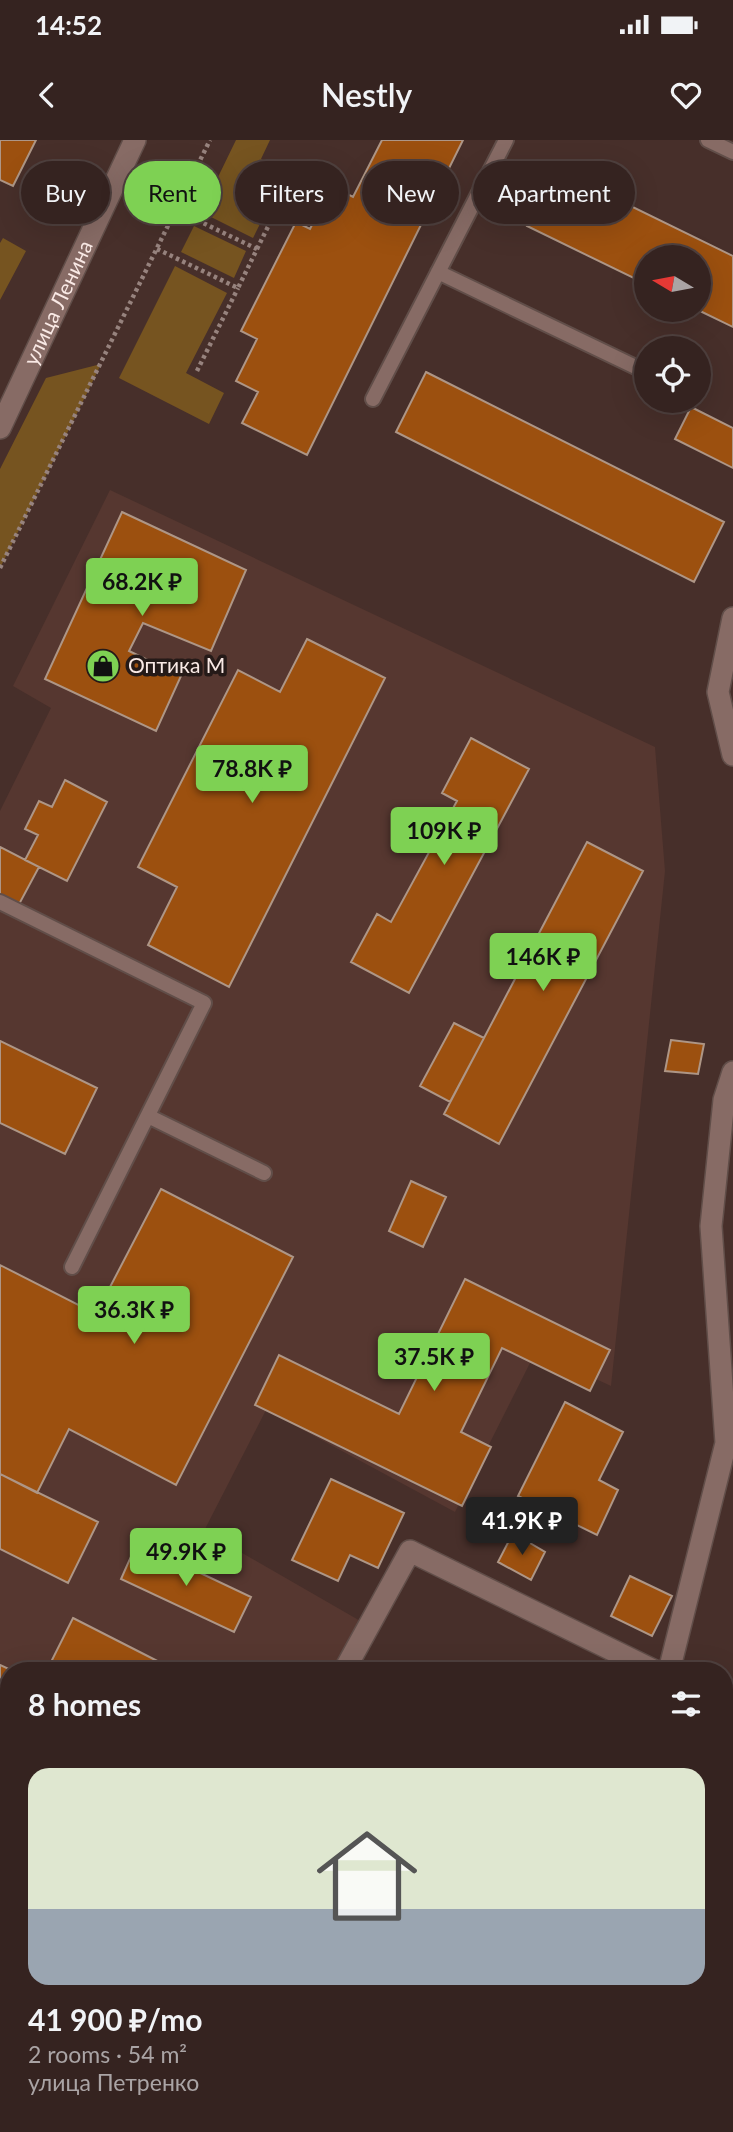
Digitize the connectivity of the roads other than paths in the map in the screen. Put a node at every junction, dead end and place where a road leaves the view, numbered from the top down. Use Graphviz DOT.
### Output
graph roads {
  1 [pos="135,140"];
  2 [pos="506,140"];
  3 [pos="708,140"];
  4 [pos="733,152"];
  5 [pos="438,272"];
  6 [pos="634,366"];
  7 [pos="373,399"];
  8 [pos="0,428"];
  9 [pos="733,618"];
  10 [pos="733,755"];
  11 [pos="0,902"];
  12 [pos="733,1072"];
  13 [pos="148,1116"];
  14 [pos="264,1173"];
  15 [pos="72,1267"];
  16 [pos="349,1662"];
  17 [pos="636,1662"];
  18 [pos="671,1662"];
  1 -- 8 [label="street, улица Ленина"];
  2 -- 5 [label="lane"];
  3 -- 4 [label="lane"];
  5 -- 6 [label="lane"];
  5 -- 7 [label="lane"];
  9 -- 10 [label="street"];
  11 -- 13 [label="lane"];
  12 -- 18 [label="street"];
  13 -- 14 [label="lane"];
  13 -- 15 [label="lane"];
  16 -- 17 [label="street"];
}
